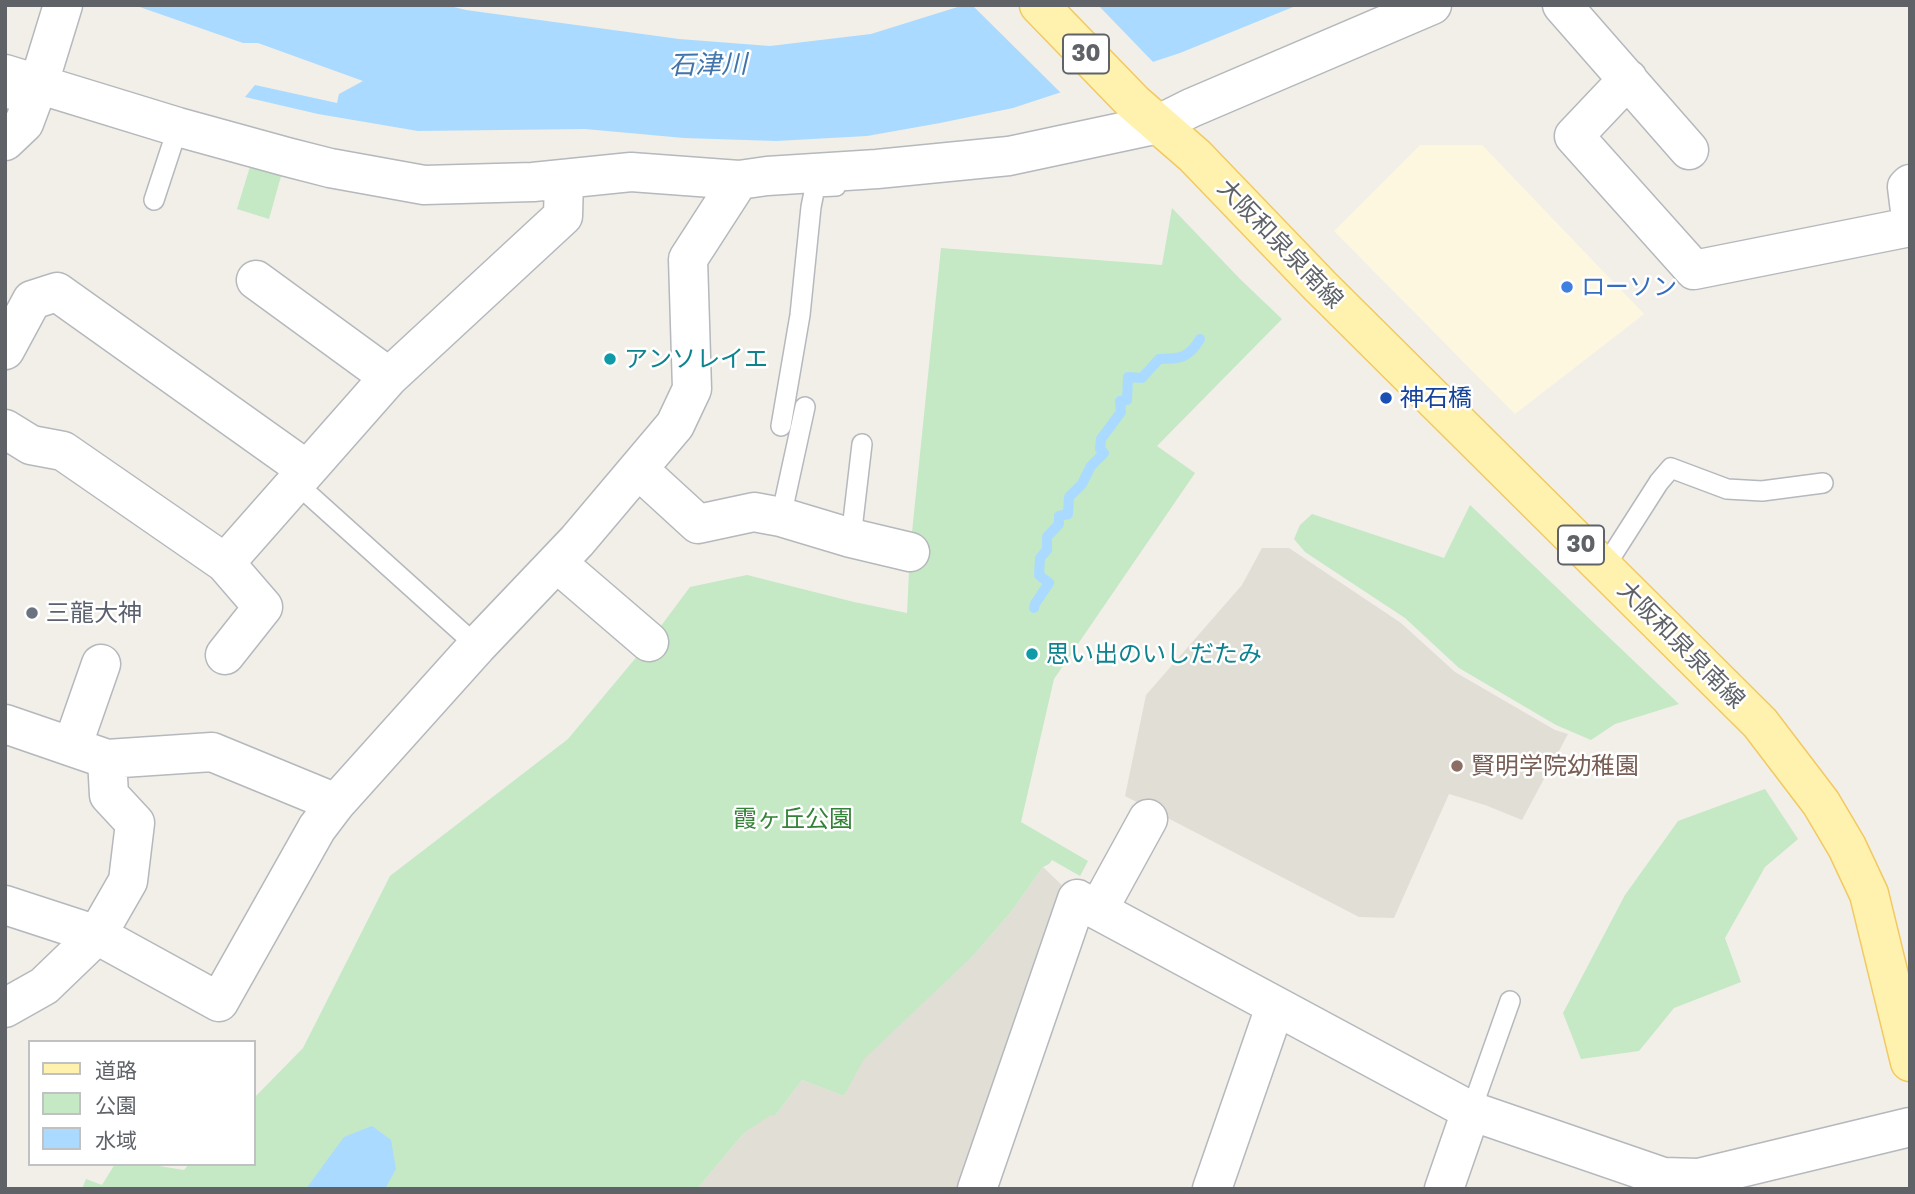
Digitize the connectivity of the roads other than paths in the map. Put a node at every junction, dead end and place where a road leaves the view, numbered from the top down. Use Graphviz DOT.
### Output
graph roads {
  1 [pos="63,5"];
  2 [pos="1039,5"];
  3 [pos="1432,5"];
  4 [pos="1562,5"];
  5 [pos="1628,79"];
  6 [pos="25,85"];
  7 [pos="1146,113"];
  8 [pos="178,127"];
  9 [pos="5,141"];
  10 [pos="1689,150"];
  11 [pos="867,170"];
  12 [pos="753,178"];
  13 [pos="564,179"];
  14 [pos="1910,184"];
  15 [pos="154,200"];
  16 [pos="1910,211"];
  17 [pos="1910,227"];
  18 [pos="256,280"];
  19 [pos="5,350"];
  20 [pos="389,377"];
  21 [pos="805,407"];
  22 [pos="781,426"];
  23 [pos="5,429"];
  24 [pos="862,444"];
  25 [pos="639,470"];
  26 [pos="301,476"];
  27 [pos="1823,483"];
  28 [pos="781,517"];
  29 [pos="851,538"];
  30 [pos="910,552"];
  31 [pos="225,563"];
  32 [pos="557,563"];
  33 [pos="1604,568"];
  34 [pos="649,642"];
  35 [pos="477,646"];
  36 [pos="225,655"];
  37 [pos="101,664"];
  38 [pos="5,724"];
  39 [pos="72,747"];
  40 [pos="107,759"];
  41 [pos="336,803"];
  42 [pos="1148,819"];
  43 [pos="5,905"];
  44 [pos="1098,910"];
  45 [pos="97,935"];
  46 [pos="1510,1001"];
  47 [pos="1275,1007"];
  48 [pos="5,1008"];
  49 [pos="1910,1062"];
  50 [pos="1471,1111"];
  51 [pos="1910,1127"];
  52 [pos="1683,1185"];
  53 [pos="977,1189"];
  54 [pos="1212,1189"];
  55 [pos="1444,1189"];
  1 -- 6 [label="street"];
  2 -- 7 [label="main road, 大阪和泉泉南線 / 30"];
  3 -- 7 [label="street"];
  4 -- 5 [label="street"];
  5 -- 10 [label="street"];
  5 -- 17 [label="street"];
  6 -- 8 [label="street"];
  6 -- 9 [label="street"];
  7 -- 11 [label="street"];
  7 -- 33 [label="main road, 大阪和泉泉南線 / 30"];
  8 -- 13 [label="street"];
  8 -- 15 [label="lane"];
  11 -- 12 [label="street"];
  11 -- 22 [label="lane"];
  12 -- 13 [label="street"];
  12 -- 25 [label="street"];
  13 -- 20 [label="street"];
  14 -- 16 [label="street"];
  18 -- 20 [label="street"];
  19 -- 26 [label="street"];
  20 -- 26 [label="street"];
  21 -- 28 [label="lane"];
  23 -- 31 [label="street"];
  24 -- 29 [label="lane"];
  25 -- 28 [label="street"];
  25 -- 32 [label="street"];
  26 -- 31 [label="street"];
  26 -- 35 [label="lane"];
  27 -- 33 [label="lane"];
  28 -- 29 [label="street"];
  29 -- 30 [label="street"];
  31 -- 36 [label="street"];
  32 -- 34 [label="street"];
  32 -- 35 [label="street"];
  33 -- 49 [label="main road, 大阪和泉泉南線 / 30"];
  35 -- 41 [label="street"];
  37 -- 39 [label="street"];
  38 -- 39 [label="street"];
  39 -- 40 [label="street"];
  40 -- 41 [label="street"];
  40 -- 45 [label="street"];
  41 -- 45 [label="street"];
  42 -- 44 [label="street"];
  43 -- 45 [label="street"];
  44 -- 47 [label="street"];
  44 -- 53 [label="street"];
  45 -- 48 [label="street"];
  46 -- 50 [label="lane"];
  47 -- 50 [label="street"];
  47 -- 54 [label="street"];
  50 -- 52 [label="street"];
  50 -- 55 [label="street"];
  51 -- 52 [label="street"];
}
